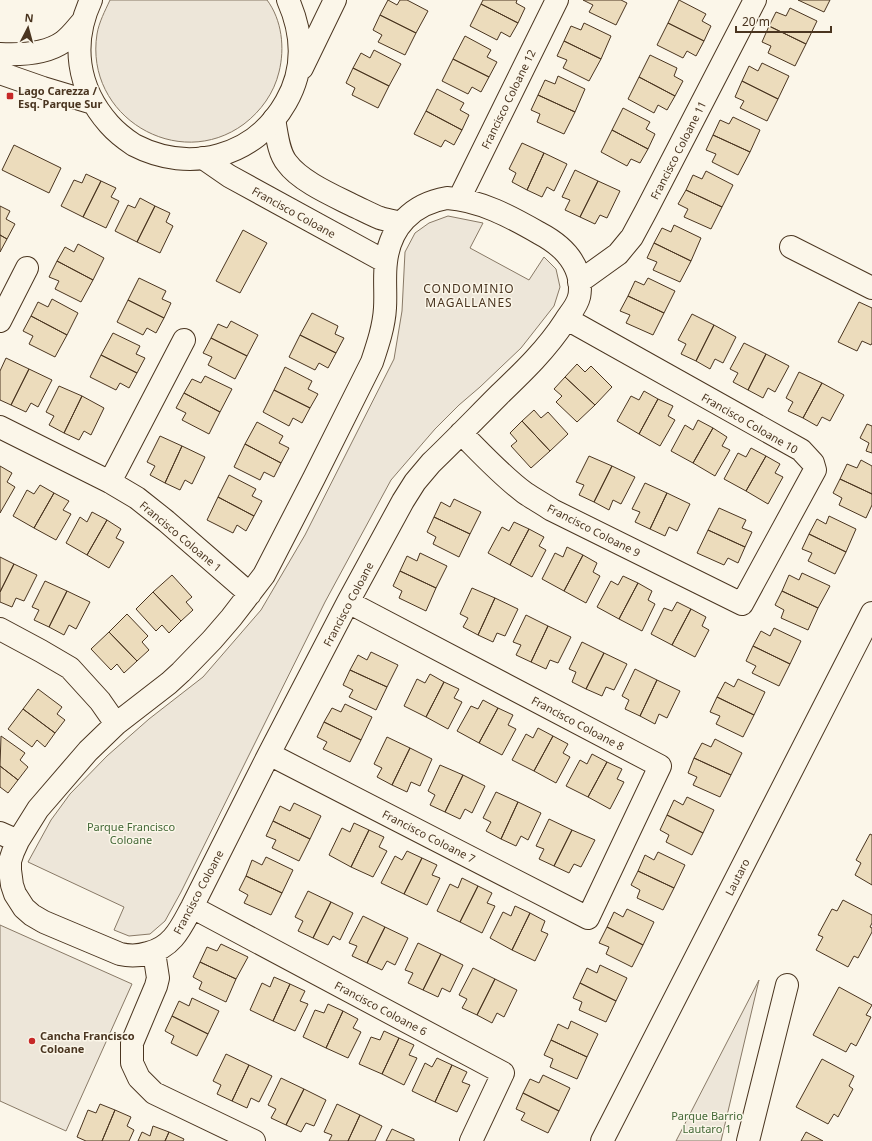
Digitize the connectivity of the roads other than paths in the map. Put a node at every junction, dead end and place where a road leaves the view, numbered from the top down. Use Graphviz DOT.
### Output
graph roads {
  1 [pos="91,0"];
  2 [pos="288,0"];
  3 [pos="335,0"];
  4 [pos="557,0"];
  5 [pos="755,0"];
  6 [pos="82,22"];
  7 [pos="0,54"];
  8 [pos="0,73"];
  9 [pos="295,81"];
  10 [pos="93,103"];
  11 [pos="274,120"];
  12 [pos="203,158"];
  13 [pos="459,199"];
  14 [pos="400,223"];
  15 [pos="791,247"];
  16 [pos="386,262"];
  17 [pos="27,268"];
  18 [pos="579,282"];
  19 [pos="872,288"];
  20 [pos="567,319"];
  21 [pos="0,321"];
  22 [pos="184,340"];
  23 [pos="0,427"];
  24 [pos="461,433"];
  25 [pos="110,482"];
  26 [pos="250,594"];
  27 [pos="348,602"];
  28 [pos="742,604"];
  29 [pos="872,613"];
  30 [pos="0,630"];
  31 [pos="116,724"];
  32 [pos="269,754"];
  33 [pos="9,837"];
  34 [pos="7,897"];
  35 [pos="192,907"];
  36 [pos="588,918"];
  37 [pos="154,952"];
  38 [pos="787,985"];
  39 [pos="254,1141"];
  40 [pos="471,1141"];
  41 [pos="602,1141"];
  42 [pos="748,1141"];
  1 -- 6 [label="street"];
  2 -- 9 [label="street"];
  3 -- 9 [label="street"];
  4 -- 13 [label="street, Francisco Coloane 12"];
  5 -- 18 [label="street, Francisco Coloane 11"];
  6 -- 7 [label="street"];
  6 -- 10 [label="street"];
  8 -- 10 [label="street"];
  9 -- 11 [label="street"];
  10 -- 12 [label="street"];
  11 -- 12 [label="street"];
  11 -- 14 [label="street"];
  12 -- 16 [label="street, Francisco Coloane"];
  13 -- 14 [label="street, Francisco Coloane"];
  13 -- 18 [label="street, Francisco Coloane"];
  14 -- 16 [label="street, Francisco Coloane"];
  15 -- 19 [label="street"];
  16 -- 26 [label="street, Francisco Coloane"];
  17 -- 21 [label="street"];
  18 -- 20 [label="street, Francisco Coloane"];
  20 -- 24 [label="street, Francisco Coloane"];
  20 -- 28 [label="street, Francisco Coloane 10"];
  22 -- 25 [label="street"];
  23 -- 25 [label="street, Francisco Coloane 1"];
  24 -- 27 [label="street, Francisco Coloane"];
  24 -- 28 [label="street, Francisco Coloane 9"];
  25 -- 26 [label="street, Francisco Coloane 1"];
  26 -- 31 [label="street, Francisco Coloane"];
  27 -- 32 [label="street, Francisco Coloane"];
  27 -- 36 [label="street, Francisco Coloane 8"];
  29 -- 41 [label="street, Lautaro"];
  30 -- 31 [label="street"];
  31 -- 33 [label="street, Francisco Coloane"];
  32 -- 35 [label="street, Francisco Coloane"];
  32 -- 36 [label="street, Francisco Coloane 7"];
  33 -- 34 [label="street, Francisco Coloane"];
  34 -- 37 [label="street, Francisco Coloane"];
  35 -- 37 [label="street, Francisco Coloane"];
  35 -- 40 [label="street, Francisco Coloane 6"];
  37 -- 39 [label="street"];
  38 -- 42 [label="street"];
}
